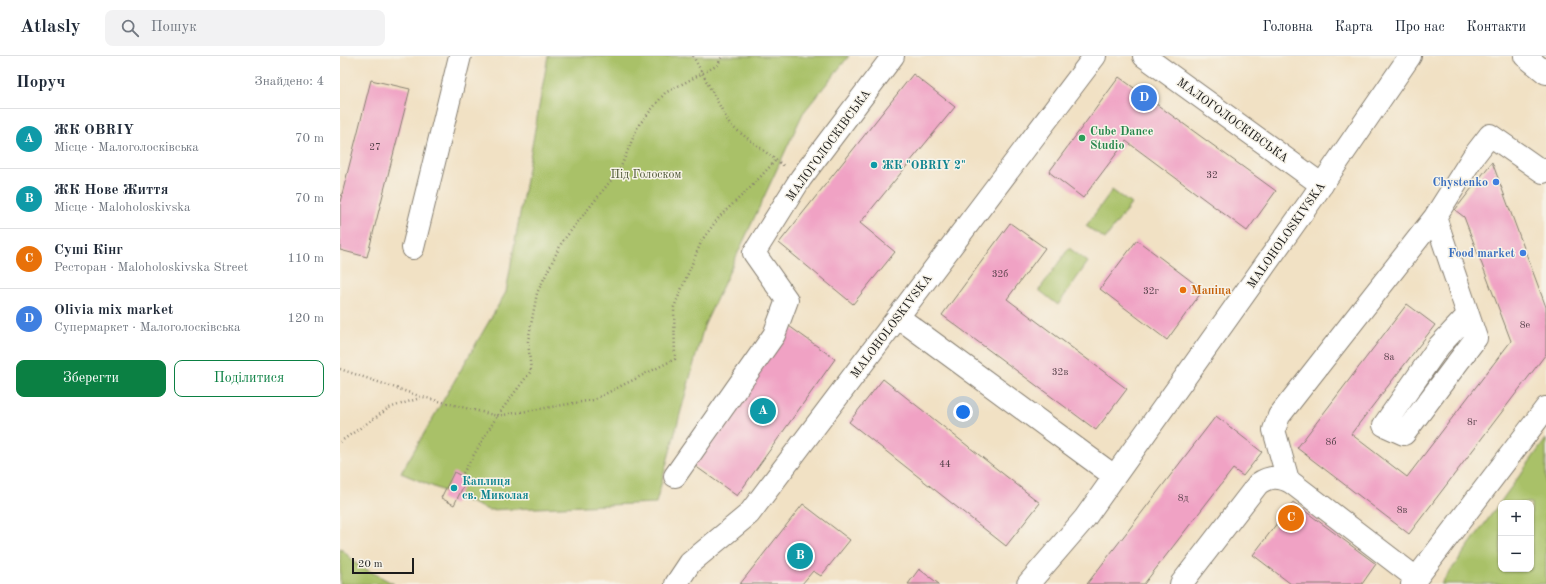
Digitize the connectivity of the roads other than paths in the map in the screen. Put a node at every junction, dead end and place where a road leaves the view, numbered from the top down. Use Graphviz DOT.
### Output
graph roads {
  1 [pos="460,56"];
  2 [pos="893,56"];
  3 [pos="1095,56"];
  4 [pos="1144,56"];
  5 [pos="1410,56"];
  6 [pos="1525,56"];
  7 [pos="1546,73"];
  8 [pos="1545,173"];
  9 [pos="1322,185"];
  10 [pos="1435,217"];
  11 [pos="413,248"];
  12 [pos="1468,315"];
  13 [pos="898,317"];
  14 [pos="1546,408"];
  15 [pos="675,476"];
  16 [pos="1114,476"];
  17 [pos="1288,480"];
  18 [pos="1414,581"];
  19 [pos="676,584"];
  20 [pos="1028,584"];
  21 [pos="1181,584"];
  1 -- 11 [label="street"];
  2 -- 15 [label="street, МАЛОГОЛОСКІВСЬКА"];
  3 -- 13 [label="street, MALOHOLOSKIVSKA"];
  4 -- 9 [label="street, МАЛОГОЛОСКІВСЬКА"];
  5 -- 9 [label="street, MALOHOLOSKIVSKA"];
  6 -- 7 [label="street"];
  8 -- 10 [label="street"];
  9 -- 16 [label="street, MALOHOLOSKIVSKA"];
  10 -- 12 [label="street"];
  10 -- 17 [label="street"];
  12 -- 12 [label="street"];
  13 -- 16 [label="street"];
  13 -- 19 [label="street, MALOHOLOSKIVSKA"];
  14 -- 18 [label="street"];
  16 -- 20 [label="street, MALOHOLOSKIVSKA"];
  17 -- 18 [label="street"];
  17 -- 21 [label="street"];
}
